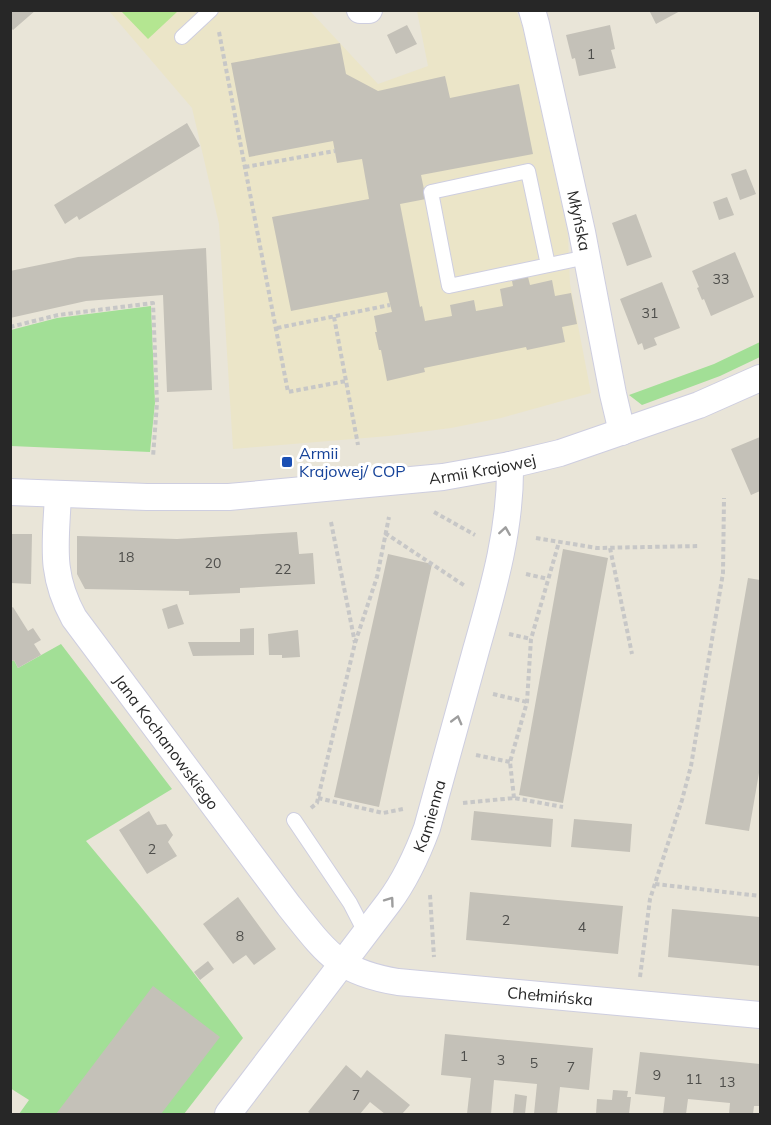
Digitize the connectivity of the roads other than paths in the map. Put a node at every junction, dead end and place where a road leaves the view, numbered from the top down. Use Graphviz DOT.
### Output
graph roads {
  1 [pos="532,10"];
  2 [pos="214,16"];
  3 [pos="182,37"];
  4 [pos="587,257"];
  5 [pos="548,265"];
  6 [pos="760,378"];
  7 [pos="622,432"];
  8 [pos="510,465"];
  9 [pos="10,492"];
  10 [pos="58,494"];
  11 [pos="294,820"];
  12 [pos="366,934"];
  13 [pos="342,965"];
  14 [pos="760,1015"];
  15 [pos="231,1114"];
  1 -- 4 [label="street, Młyńska"];
  2 -- 3 [label="lane"];
  4 -- 5 [label="lane"];
  4 -- 7 [label="street, Młyńska"];
  5 -- 5 [label="lane"];
  6 -- 7 [label="street, Armii Krajowej"];
  7 -- 8 [label="street, Armii Krajowej"];
  8 -- 10 [label="street, Armii Krajowej"];
  12 -- 8 [label="street, Kamienna, one-way"];
  9 -- 10 [label="street, Armii Krajowej"];
  10 -- 13 [label="street, Jana Kochanowskiego"];
  11 -- 12 [label="lane"];
  12 -- 13 [label="street, Kamienna"];
  13 -- 14 [label="street, Chełmińska"];
  13 -- 15 [label="street, Kamienna"];
}
